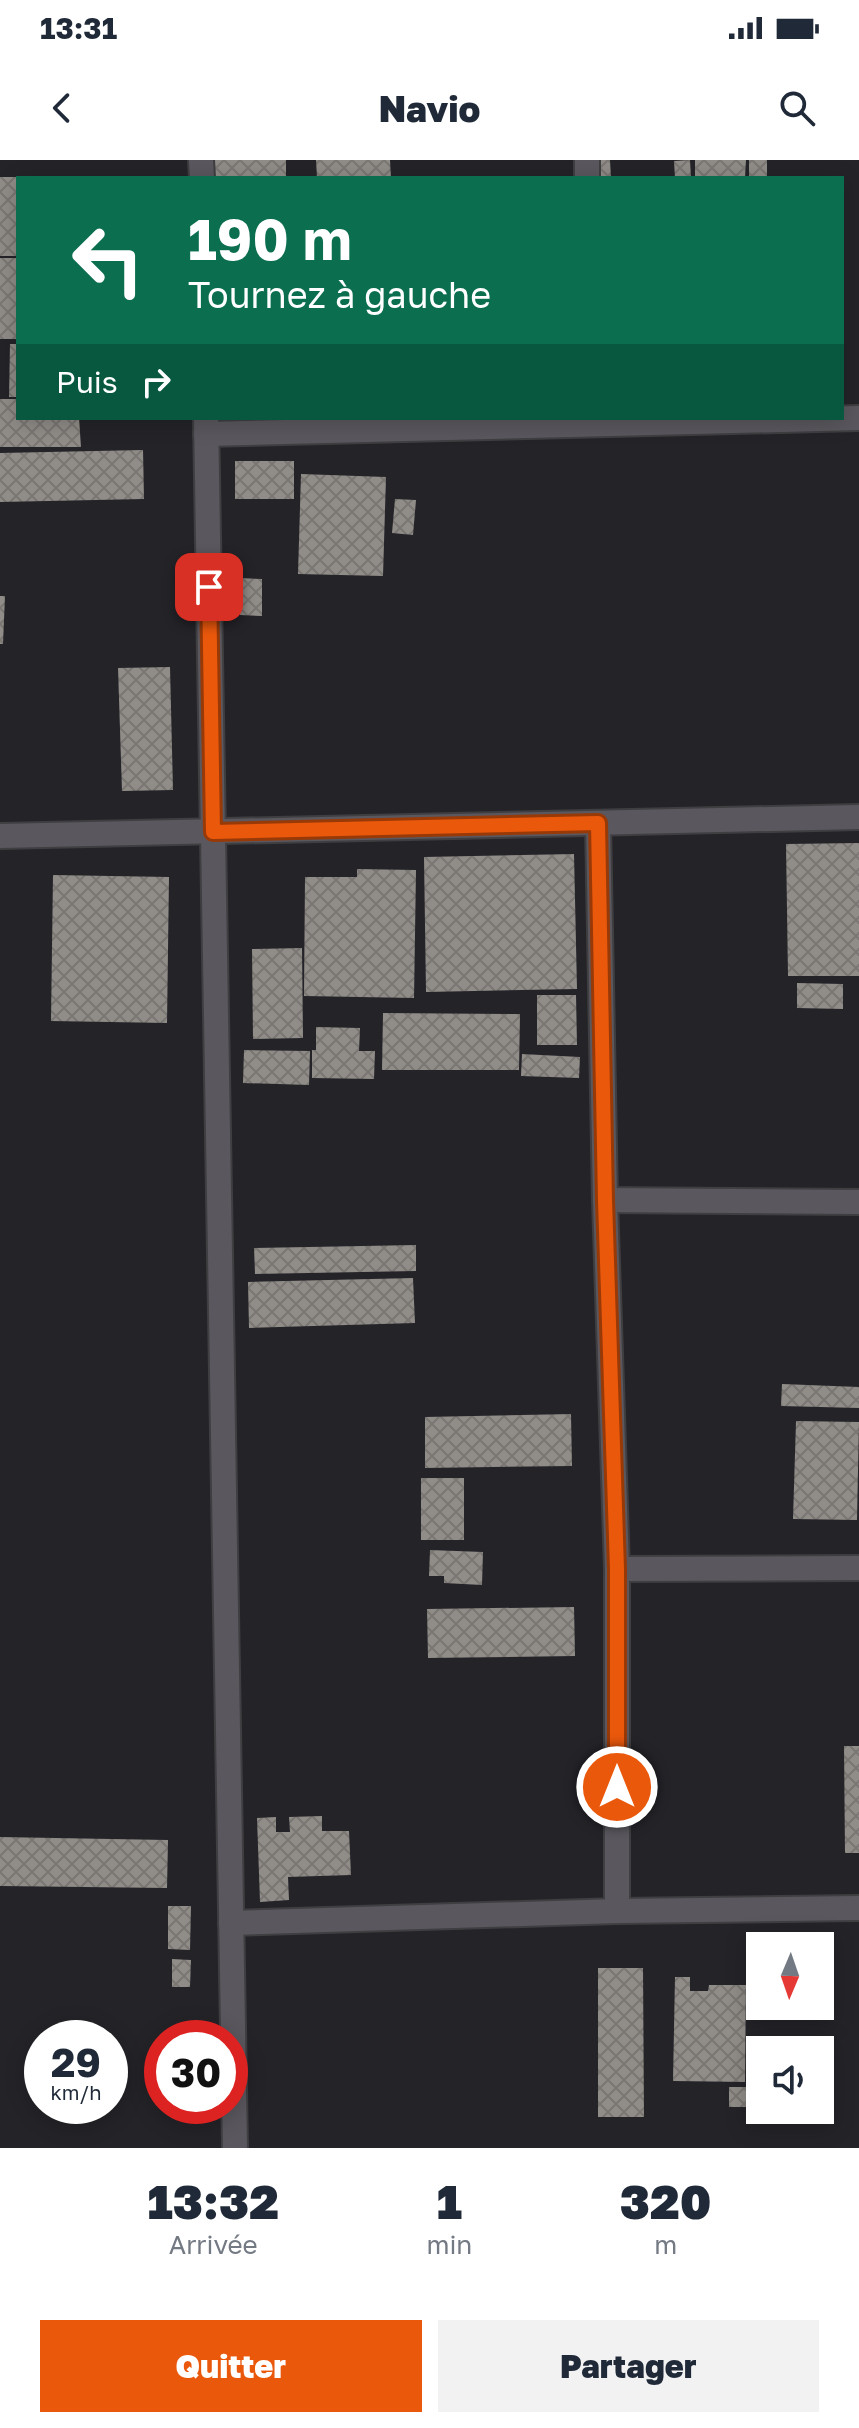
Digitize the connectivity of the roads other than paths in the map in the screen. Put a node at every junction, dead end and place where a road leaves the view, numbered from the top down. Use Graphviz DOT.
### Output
graph roads {
  1 [pos="680,420"];
  2 [pos="591,421"];
  3 [pos="206,426"];
  4 [pos="859,817"];
  5 [pos="598,823"];
  6 [pos="213,832"];
  7 [pos="0,836"];
  8 [pos="605,1200"];
  9 [pos="859,1202"];
  10 [pos="859,1568"];
  11 [pos="617,1569"];
  12 [pos="859,1908"];
  13 [pos="617,1911"];
  14 [pos="231,1923"];
  15 [pos="235,2148"];
  1 -- 2 [label="street"];
  2 -- 3 [label="street"];
  3 -- 6 [label="street"];
  4 -- 5 [label="street"];
  5 -- 6 [label="street"];
  5 -- 8 [label="street"];
  6 -- 7 [label="street"];
  6 -- 14 [label="street"];
  8 -- 9 [label="street"];
  8 -- 11 [label="street"];
  10 -- 11 [label="street"];
  11 -- 13 [label="street"];
  12 -- 13 [label="street"];
  13 -- 14 [label="street"];
  14 -- 15 [label="street"];
}
